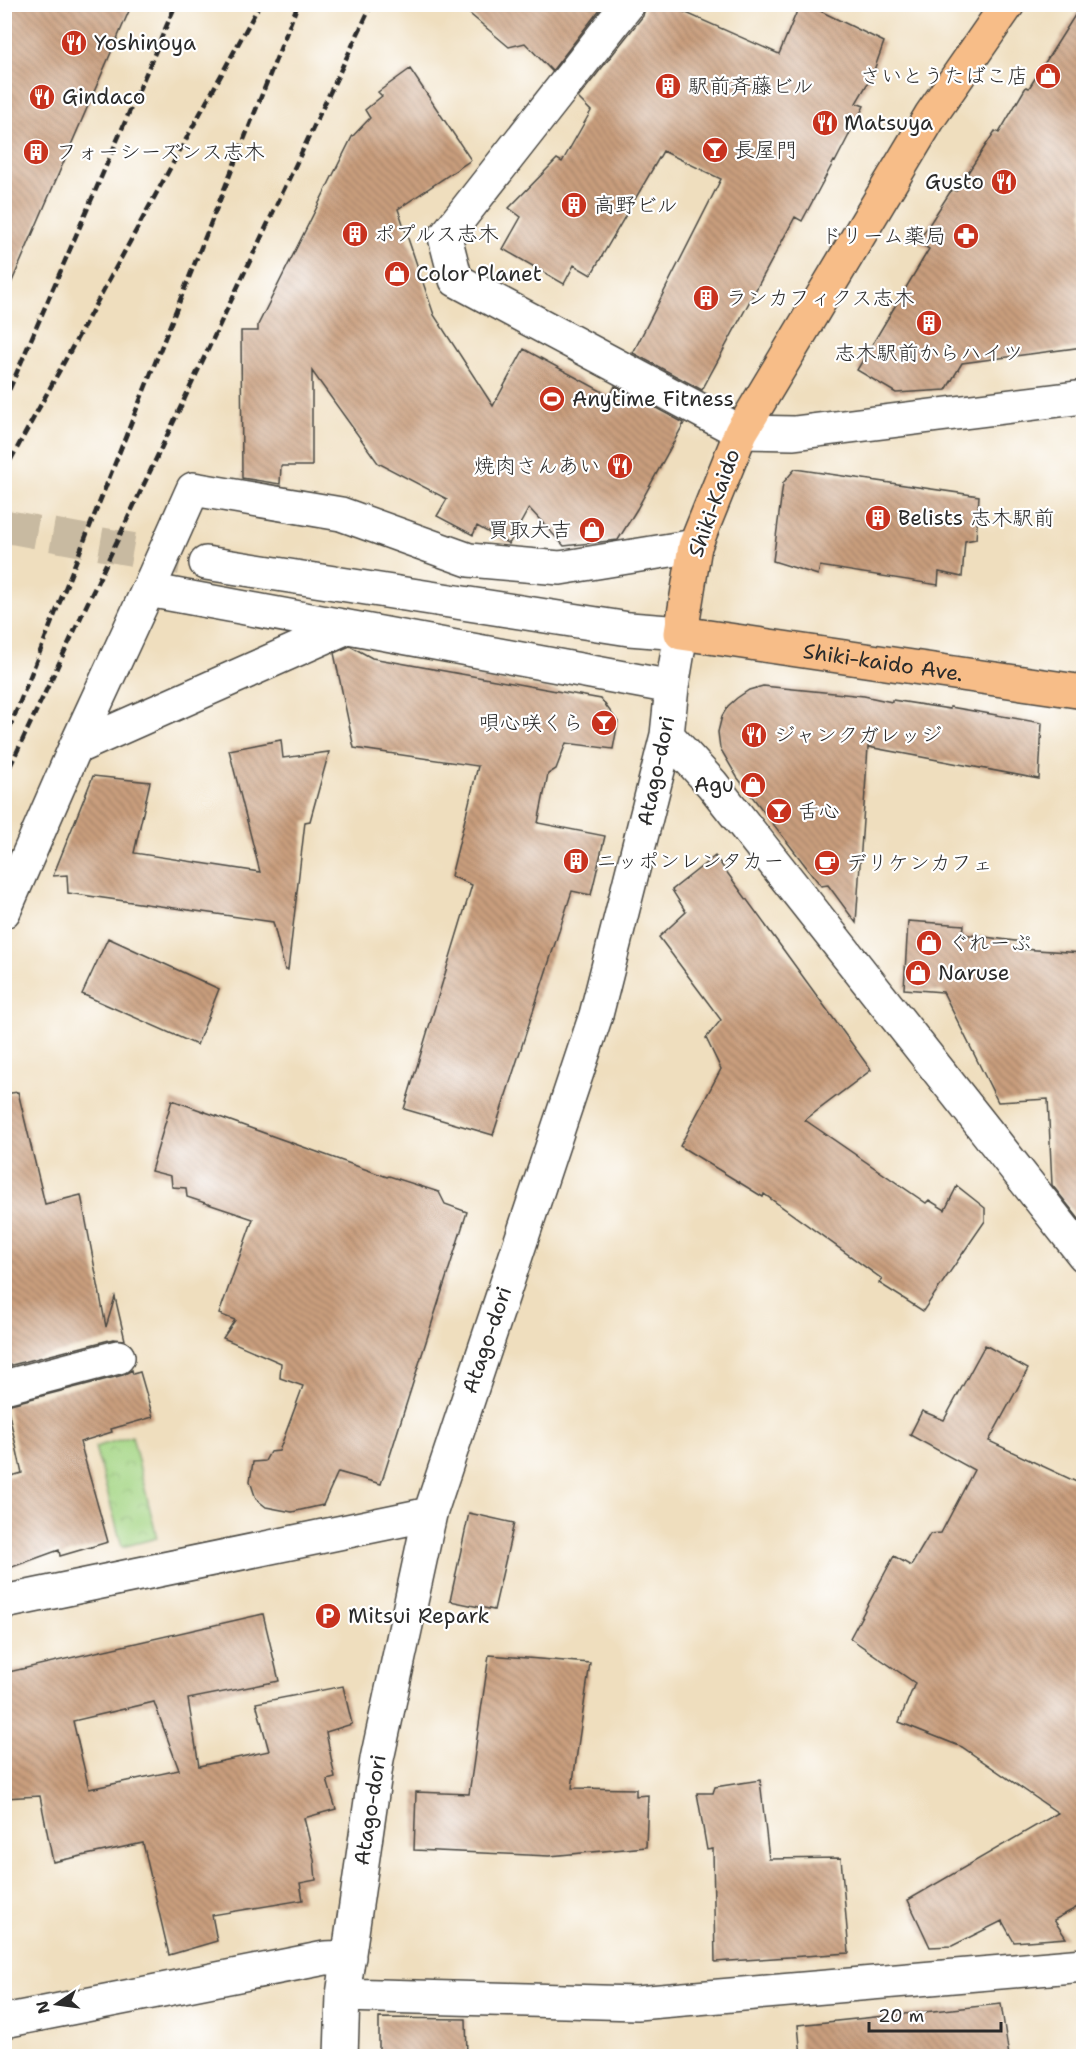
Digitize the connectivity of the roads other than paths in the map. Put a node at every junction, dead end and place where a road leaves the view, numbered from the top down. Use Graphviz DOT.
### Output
graph roads {
  1 [pos="628,4"];
  2 [pos="1008,4"];
  3 [pos="1083,397"];
  4 [pos="741,432"];
  5 [pos="695,546"];
  6 [pos="206,563"];
  7 [pos="148,590"];
  8 [pos="345,628"];
  9 [pos="681,633"];
  10 [pos="672,687"];
  11 [pos="1083,692"];
  12 [pos="668,735"];
  13 [pos="75,748"];
  14 [pos="4,911"];
  15 [pos="1083,1255"];
  16 [pos="118,1357"];
  17 [pos="4,1387"];
  18 [pos="430,1514"];
  19 [pos="4,1602"];
  20 [pos="349,1957"];
  21 [pos="1083,1965"];
  22 [pos="343,1995"];
  23 [pos="4,2021"];
  24 [pos="341,2056"];
  1 -- 4 [label="street"];
  2 -- 4 [label="main road, Shiki-Kaido"];
  3 -- 4 [label="street"];
  4 -- 5 [label="main road, Shiki-Kaido"];
  5 -- 7 [label="street"];
  5 -- 9 [label="main road, Shiki-Kaido"];
  6 -- 9 [label="street"];
  7 -- 8 [label="street"];
  7 -- 13 [label="street"];
  8 -- 10 [label="street"];
  8 -- 13 [label="street"];
  9 -- 10 [label="street, Atago-dori"];
  9 -- 11 [label="main road, Shiki-kaido Ave."];
  10 -- 12 [label="street, Atago-dori"];
  12 -- 15 [label="street"];
  12 -- 18 [label="street, Atago-dori"];
  13 -- 14 [label="street"];
  16 -- 17 [label="street"];
  18 -- 19 [label="street"];
  18 -- 20 [label="street, Atago-dori"];
  20 -- 22 [label="street, Atago-dori"];
  20 -- 23 [label="street"];
  21 -- 22 [label="street"];
  22 -- 24 [label="street, Atago-dori"];
}
